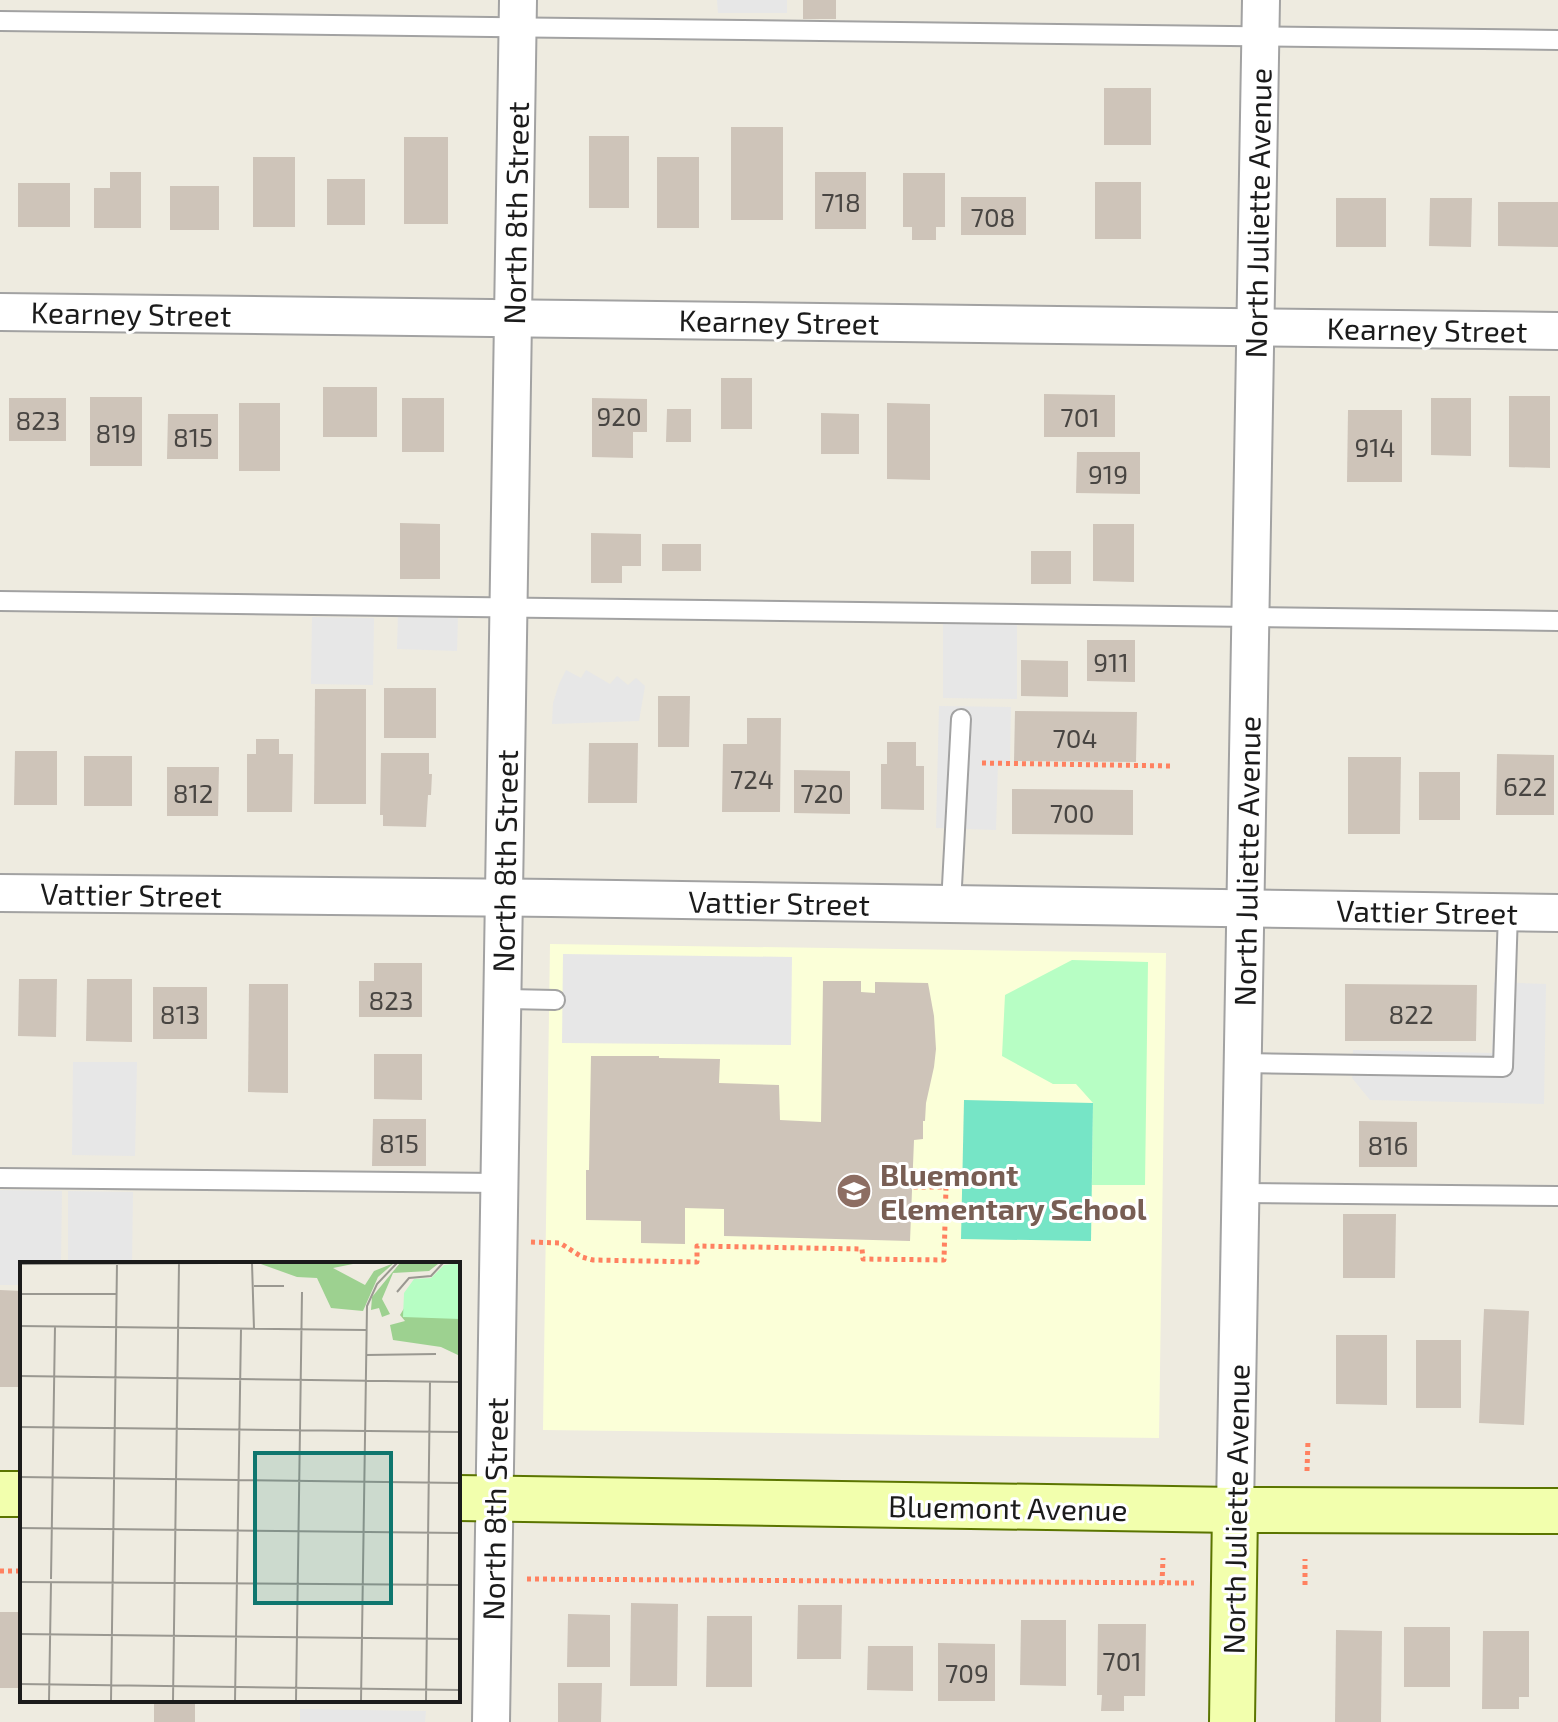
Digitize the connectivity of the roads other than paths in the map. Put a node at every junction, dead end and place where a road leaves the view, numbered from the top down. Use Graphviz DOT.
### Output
graph roads {
  1 [pos="1261,0"];
  2 [pos="518,14"];
  3 [pos="0,21"];
  4 [pos="1260,37"];
  5 [pos="1558,40"];
  6 [pos="0,312"];
  7 [pos="513,317"];
  8 [pos="1256,327"];
  9 [pos="1558,331"];
  10 [pos="0,601"];
  11 [pos="509,607"];
  12 [pos="1250,618"];
  13 [pos="1558,621"];
  14 [pos="961,719"];
  15 [pos="0,893"];
  16 [pos="504,898"];
  17 [pos="951,904"];
  18 [pos="1245,909"];
  19 [pos="1508,912"];
  20 [pos="1558,913"];
  21 [pos="502,999"];
  22 [pos="555,1000"];
  23 [pos="1243,1063"];
  24 [pos="0,1178"];
  25 [pos="499,1183"];
  26 [pos="1241,1193"];
  27 [pos="1558,1196"];
  28 [pos="476,1498"];
  29 [pos="1235,1510"];
  30 [pos="1558,1511"];
  31 [pos="491,1722"];
  32 [pos="1232,1722"];
  1 -- 4 [label="street, North Juliette Avenue"];
  2 -- 3 [label="lane"];
  2 -- 4 [label="lane"];
  2 -- 7 [label="street, North 8th Street"];
  4 -- 5 [label="lane"];
  4 -- 8 [label="street, North Juliette Avenue"];
  6 -- 7 [label="street, Kearney Street"];
  7 -- 8 [label="street, Kearney Street"];
  7 -- 11 [label="street, North 8th Street"];
  8 -- 9 [label="street, Kearney Street"];
  8 -- 12 [label="street, North Juliette Avenue"];
  10 -- 11 [label="lane"];
  11 -- 12 [label="lane"];
  11 -- 16 [label="street, North 8th Street"];
  12 -- 13 [label="lane"];
  12 -- 18 [label="street, North Juliette Avenue"];
  14 -- 17 [label="lane"];
  15 -- 16 [label="street, Vattier Street"];
  16 -- 17 [label="street, Vattier Street"];
  16 -- 21 [label="street, North 8th Street"];
  17 -- 18 [label="street, Vattier Street"];
  18 -- 19 [label="street, Vattier Street"];
  18 -- 23 [label="street, North Juliette Avenue"];
  19 -- 20 [label="street, Vattier Street"];
  19 -- 23 [label="lane"];
  21 -- 22 [label="lane"];
  21 -- 25 [label="street, North 8th Street"];
  23 -- 26 [label="street, North Juliette Avenue"];
  24 -- 25 [label="lane"];
  25 -- 28 [label="street, North 8th Street"];
  26 -- 27 [label="lane"];
  26 -- 29 [label="street, North Juliette Avenue"];
  28 -- 29 [label="main road, Bluemont Avenue"];
  28 -- 31 [label="street, North 8th Street"];
  29 -- 30 [label="main road, Bluemont Avenue"];
  29 -- 32 [label="main road, North Juliette Avenue"];
}
